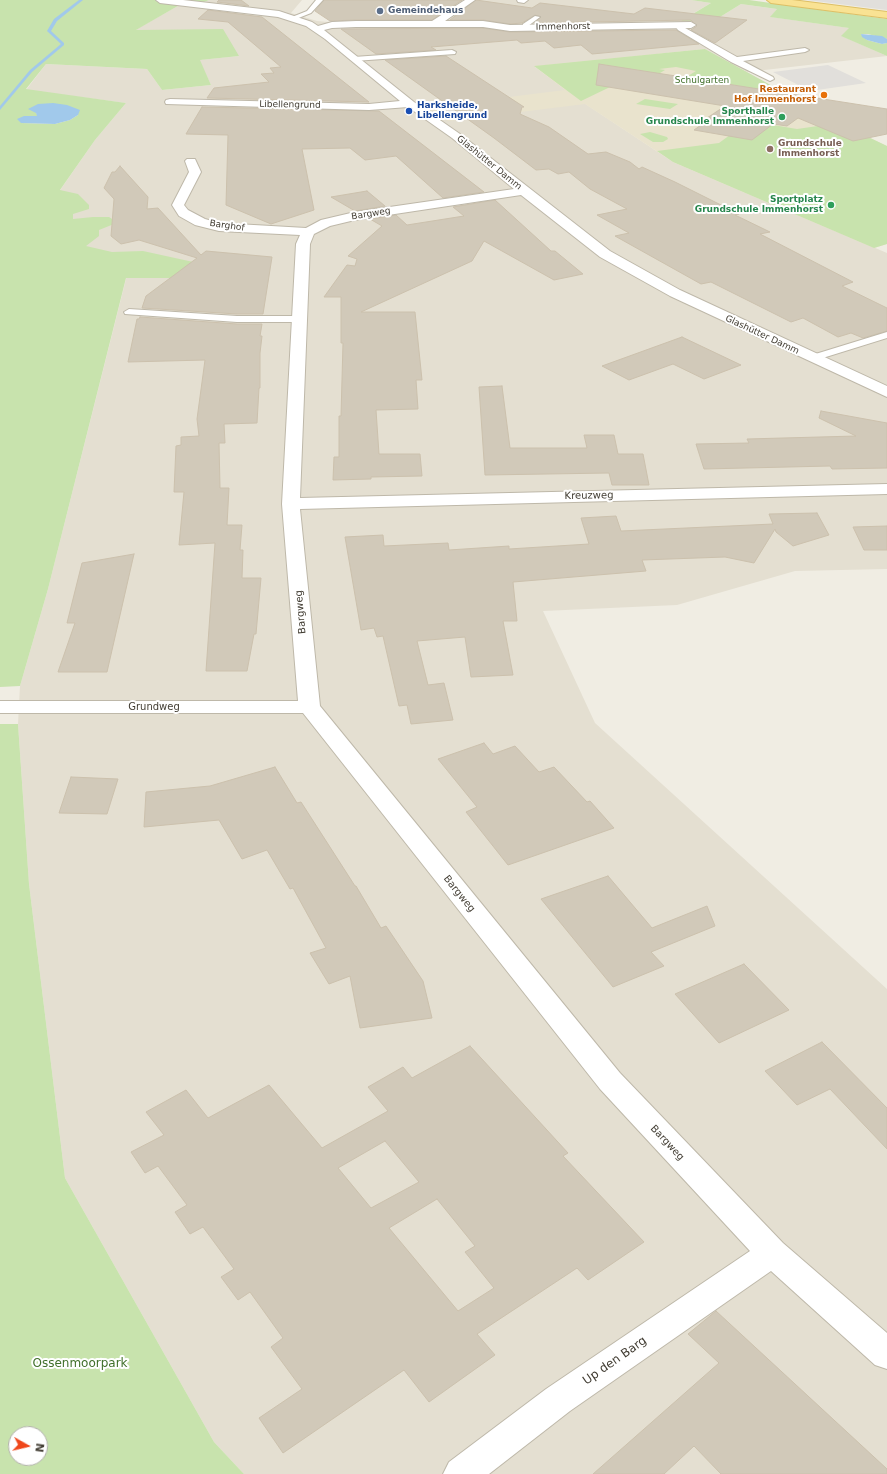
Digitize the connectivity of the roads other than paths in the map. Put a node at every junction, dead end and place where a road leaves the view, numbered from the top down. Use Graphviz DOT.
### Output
graph roads {
  1 [pos="160,0"];
  2 [pos="320,0"];
  3 [pos="471,0"];
  4 [pos="521,0"];
  5 [pos="524,0"];
  6 [pos="771,0"];
  7 [pos="887,15"];
  8 [pos="537,17"];
  9 [pos="294,18"];
  10 [pos="434,24"];
  11 [pos="691,25"];
  12 [pos="678,26"];
  13 [pos="525,28"];
  14 [pos="317,29"];
  15 [pos="805,50"];
  16 [pos="452,52"];
  17 [pos="354,59"];
  18 [pos="734,60"];
  19 [pos="770,79"];
  20 [pos="170,102"];
  21 [pos="410,104"];
  22 [pos="191,161"];
  23 [pos="523,191"];
  24 [pos="308,232"];
  25 [pos="129,312"];
  26 [pos="299,319"];
  27 [pos="887,335"];
  28 [pos="813,358"];
  29 [pos="887,392"];
  30 [pos="887,489"];
  31 [pos="291,504"];
  32 [pos="0,707"];
  33 [pos="309,707"];
  34 [pos="772,1253"];
  35 [pos="887,1354"];
  36 [pos="461,1474"];
  1 -- 9 [label="street, Glashütter Damm"];
  2 -- 9 [label="lane"];
  3 -- 10 [label="street"];
  4 -- 5 [label="street"];
  6 -- 7 [label="main road"];
  8 -- 13 [label="lane"];
  9 -- 14 [label="street, Glashütter Damm"];
  10 -- 13 [label="street, Immenhorst"];
  10 -- 14 [label="street, Immenhorst"];
  11 -- 12 [label="street, Immenhorst"];
  12 -- 13 [label="street, Immenhorst"];
  12 -- 18 [label="lane"];
  14 -- 17 [label="street, Glashütter Damm"];
  15 -- 18 [label="lane"];
  16 -- 17 [label="lane"];
  17 -- 21 [label="street, Glashütter Damm"];
  18 -- 19 [label="lane"];
  20 -- 21 [label="street, Libellengrund"];
  21 -- 23 [label="street, Glashütter Damm"];
  22 -- 24 [label="street, Barghof"];
  23 -- 24 [label="street, Bargweg"];
  23 -- 28 [label="street, Glashütter Damm"];
  24 -- 26 [label="street, Bargweg"];
  25 -- 26 [label="lane"];
  26 -- 31 [label="street, Bargweg"];
  27 -- 28 [label="lane"];
  28 -- 29 [label="street, Glashütter Damm"];
  30 -- 31 [label="street, Kreuzweg"];
  31 -- 33 [label="street, Bargweg"];
  32 -- 33 [label="street, Grundweg"];
  33 -- 34 [label="street, Bargweg"];
  34 -- 35 [label="street, Bargweg"];
  34 -- 36 [label="street, Up den Barg"];
}
